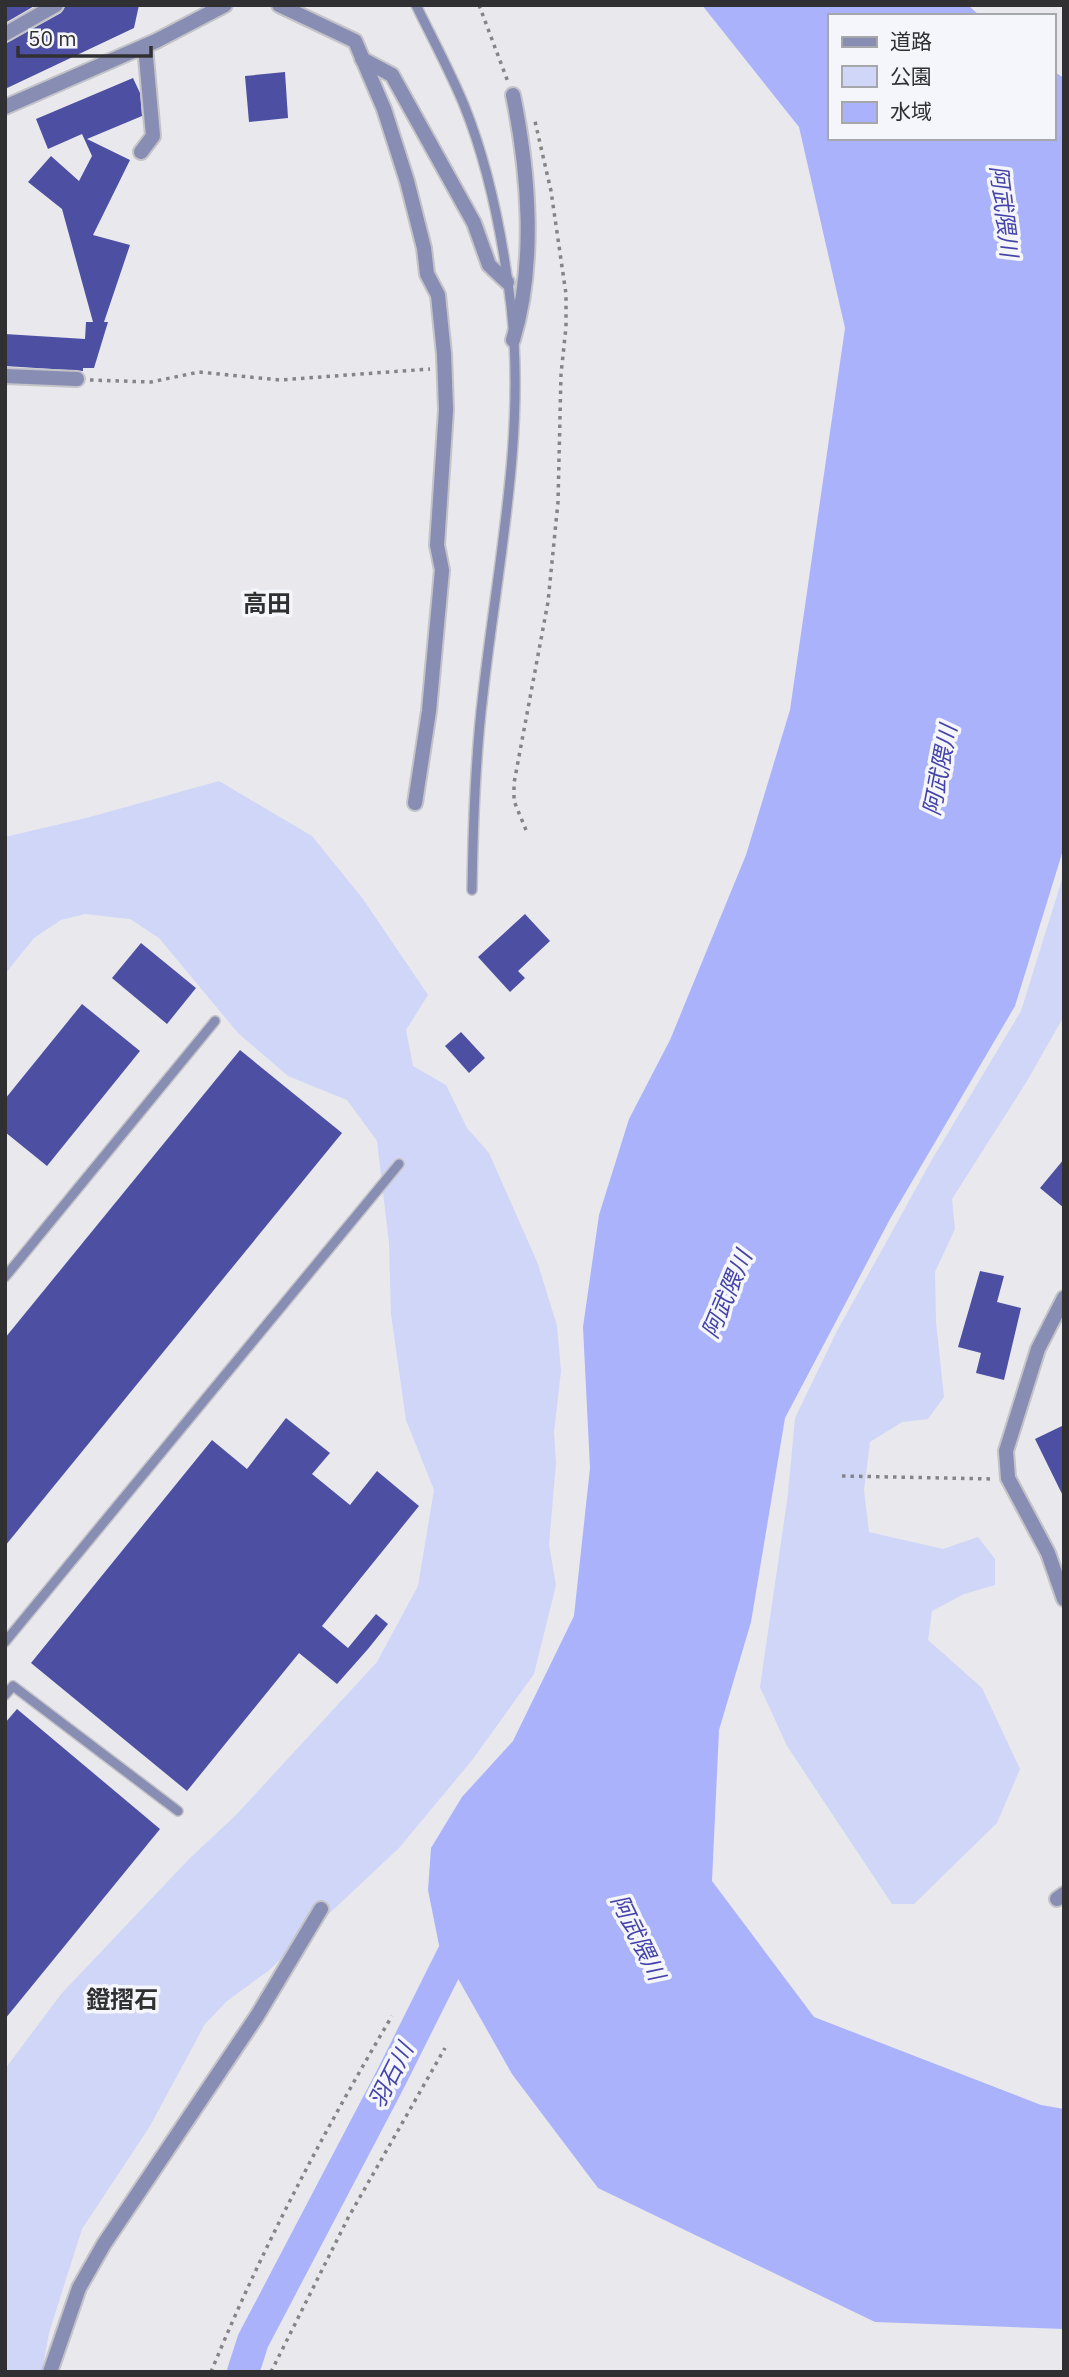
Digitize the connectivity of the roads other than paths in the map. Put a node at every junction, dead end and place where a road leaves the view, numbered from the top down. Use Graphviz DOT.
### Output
graph roads {
  1 [pos="57,5"];
  2 [pos="225,5"];
  3 [pos="279,5"];
  4 [pos="416,5"];
  5 [pos="5,34"];
  6 [pos="145,46"];
  7 [pos="362,59"];
  8 [pos="513,95"];
  9 [pos="5,107"];
  10 [pos="141,152"];
  11 [pos="507,282"];
  12 [pos="513,340"];
  13 [pos="5,376"];
  14 [pos="77,379"];
  15 [pos="415,803"];
  16 [pos="472,890"];
  17 [pos="215,1021"];
  18 [pos="399,1164"];
  19 [pos="5,1277"];
  20 [pos="1064,1298"];
  21 [pos="1064,1599"];
  22 [pos="5,1642"];
  23 [pos="5,1695"];
  24 [pos="178,1811"];
  25 [pos="321,1909"];
  26 [pos="50,2372"];
  1 -- 5 [label="street"];
  2 -- 6 [label="street"];
  3 -- 7 [label="street"];
  4 -- 11 [label="lane"];
  6 -- 9 [label="street"];
  6 -- 10 [label="street"];
  7 -- 11 [label="street"];
  7 -- 15 [label="street"];
  8 -- 12 [label="street"];
  11 -- 12 [label="lane"];
  12 -- 16 [label="lane"];
  13 -- 14 [label="street"];
  17 -- 19 [label="lane"];
  18 -- 22 [label="lane"];
  20 -- 21 [label="street"];
  23 -- 24 [label="lane"];
  25 -- 26 [label="street"];
}
